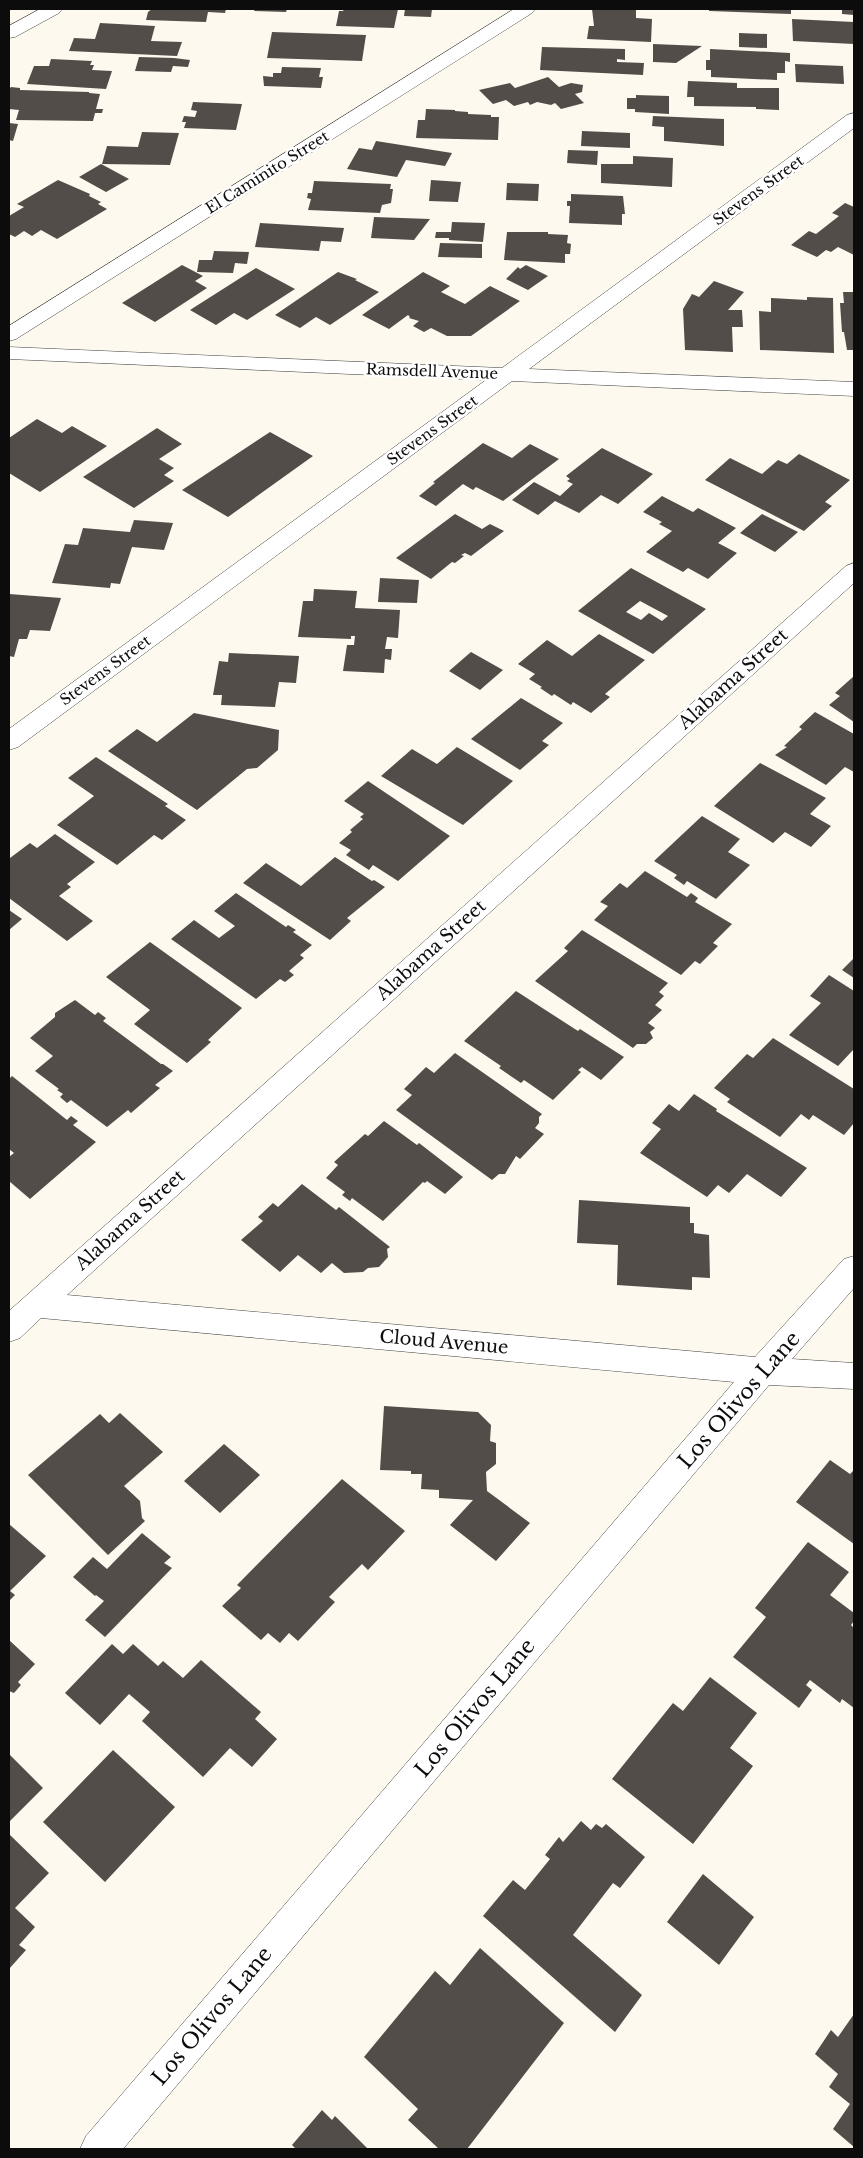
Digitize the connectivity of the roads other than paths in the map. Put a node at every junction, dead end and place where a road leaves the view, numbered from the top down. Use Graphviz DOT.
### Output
graph roads {
  1 [pos="53,9"];
  2 [pos="526,9"];
  3 [pos="9,33"];
  4 [pos="854,119"];
  5 [pos="9,335"];
  6 [pos="9,353"];
  7 [pos="507,374"];
  8 [pos="854,389"];
  9 [pos="854,571"];
  10 [pos="9,741"];
  11 [pos="854,1268"];
  12 [pos="35,1305"];
  13 [pos="9,1329"];
  14 [pos="762,1371"];
  15 [pos="854,1376"];
  16 [pos="98,2149"];
  1 -- 3 [label="street"];
  2 -- 5 [label="street, El Caminito Street"];
  4 -- 7 [label="street, Stevens Street"];
  6 -- 7 [label="street, Ramsdell Avenue"];
  7 -- 8 [label="street, Ramsdell Avenue"];
  7 -- 10 [label="street, Stevens Street"];
  9 -- 12 [label="street, Alabama Street"];
  11 -- 14 [label="street, Los Olivos Lane"];
  12 -- 13 [label="street, Alabama Street"];
  12 -- 14 [label="street, Cloud Avenue"];
  14 -- 15 [label="street, Cloud Avenue"];
  14 -- 16 [label="street, Los Olivos Lane"];
}
